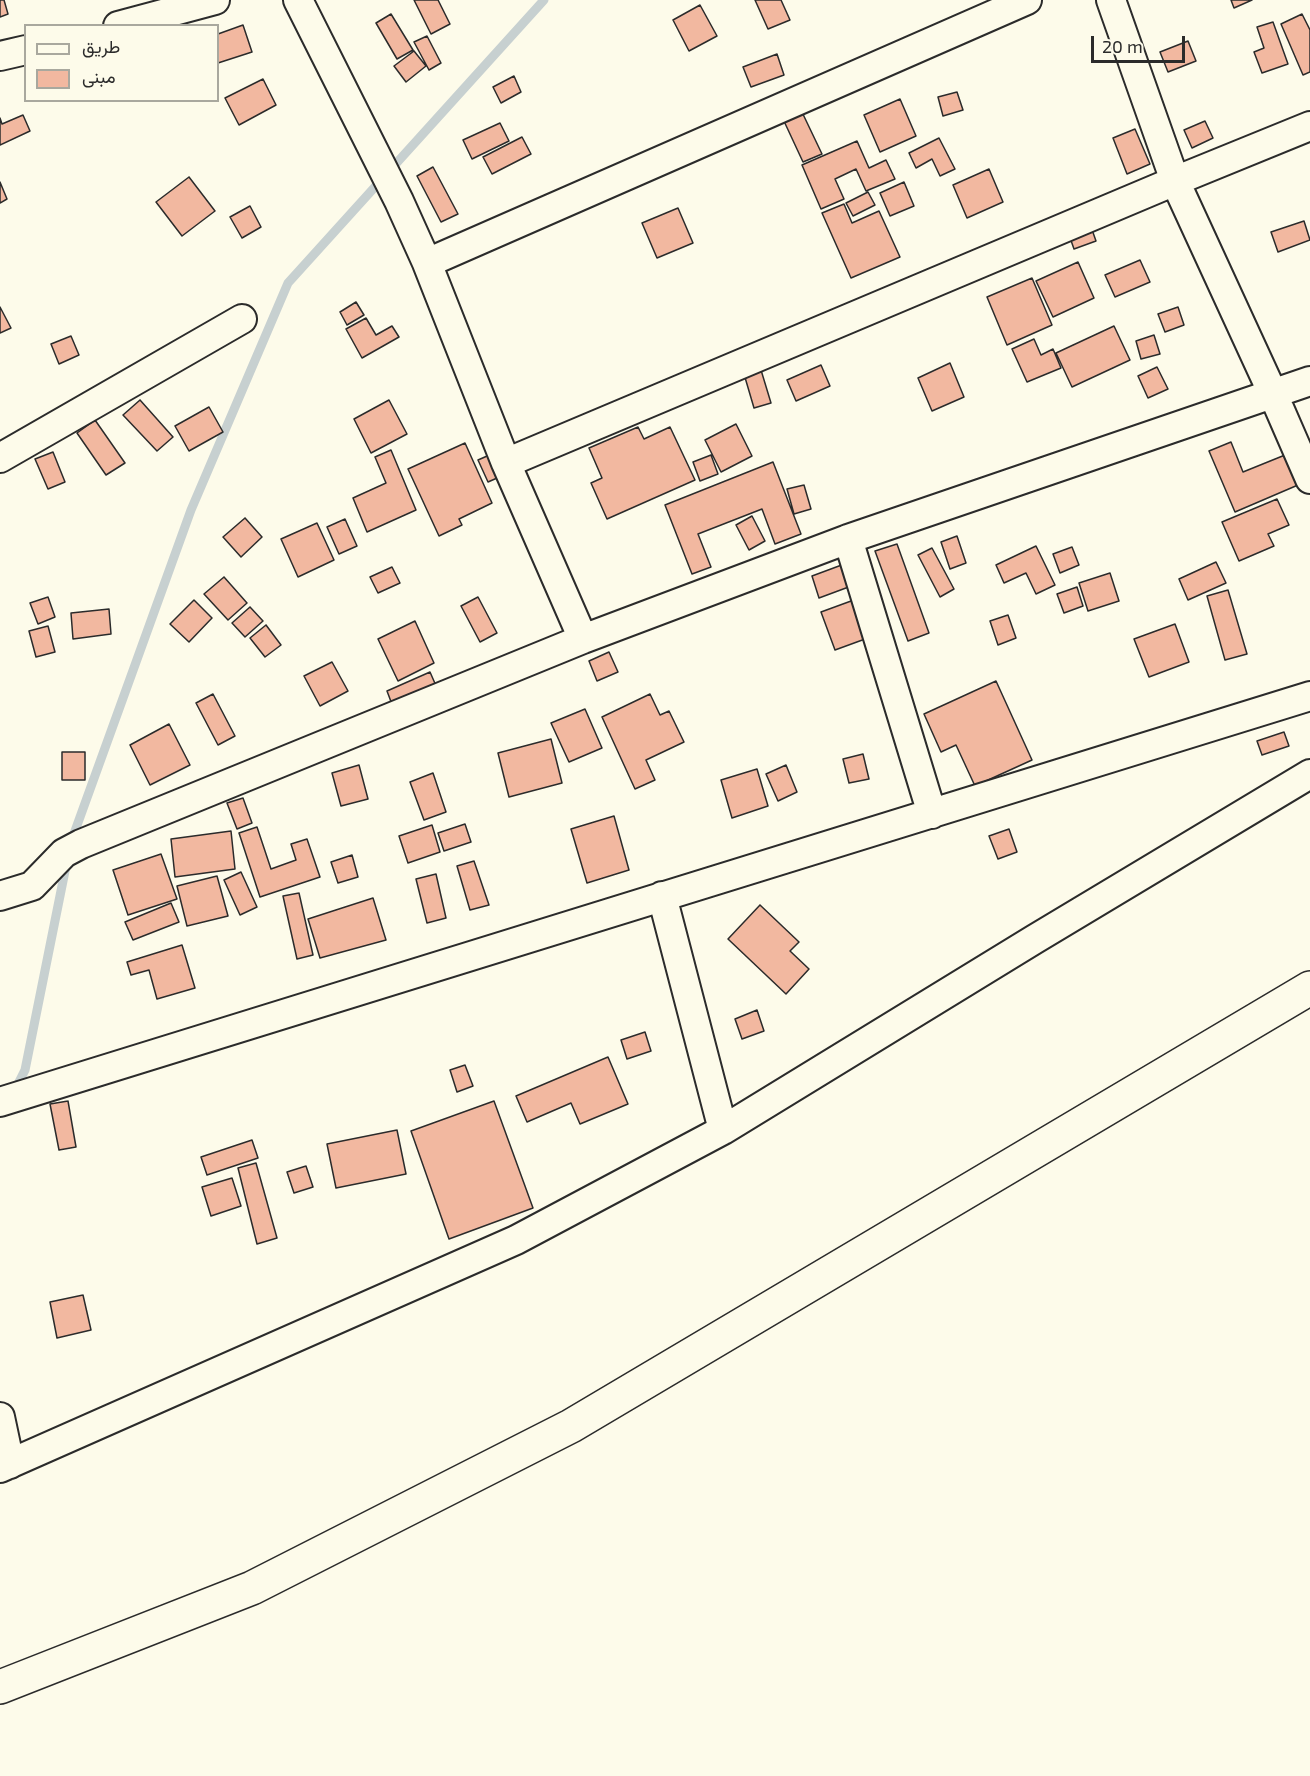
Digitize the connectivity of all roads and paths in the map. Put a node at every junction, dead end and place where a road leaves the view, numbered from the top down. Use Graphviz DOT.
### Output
graph roads {
  1 [pos="214,0"];
  2 [pos="298,0"];
  3 [pos="1027,0"];
  4 [pos="1111,0"];
  5 [pos="125,24"];
  6 [pos="24,50"];
  7 [pos="0,56"];
  8 [pos="1310,126"];
  9 [pos="1175,181"];
  10 [pos="427,263"];
  11 [pos="242,319"];
  12 [pos="1310,381"];
  13 [pos="1273,394"];
  14 [pos="0,458"];
  15 [pos="506,463"];
  16 [pos="1310,479"];
  17 [pos="848,539"];
  18 [pos="583,639"];
  19 [pos="1310,696"];
  20 [pos="1310,774"];
  21 [pos="932,814"];
  22 [pos="0,896"];
  23 [pos="662,896"];
  24 [pos="1310,988"];
  25 [pos="0,1102"];
  26 [pos="723,1130"];
  27 [pos="0,1417"];
  28 [pos="5,1466"];
  29 [pos="0,1687"];
  1 -- 5 [label="street"];
  2 -- 10 [label="street"];
  3 -- 10 [label="street"];
  4 -- 9 [label="street"];
  6 -- 7 [label="street"];
  8 -- 9 [label="street"];
  9 -- 13 [label="street"];
  9 -- 15 [label="street"];
  10 -- 15 [label="street"];
  11 -- 14 [label="street"];
  12 -- 13 [label="street"];
  13 -- 16 [label="street"];
  13 -- 17 [label="street"];
  15 -- 18 [label="street"];
  17 -- 18 [label="street"];
  17 -- 21 [label="street"];
  18 -- 22 [label="street"];
  19 -- 21 [label="street"];
  20 -- 26 [label="street"];
  21 -- 23 [label="street"];
  23 -- 25 [label="street"];
  23 -- 26 [label="street"];
  24 -- 29 [label="street"];
  26 -- 28 [label="street"];
  27 -- 28 [label="street"];
}
